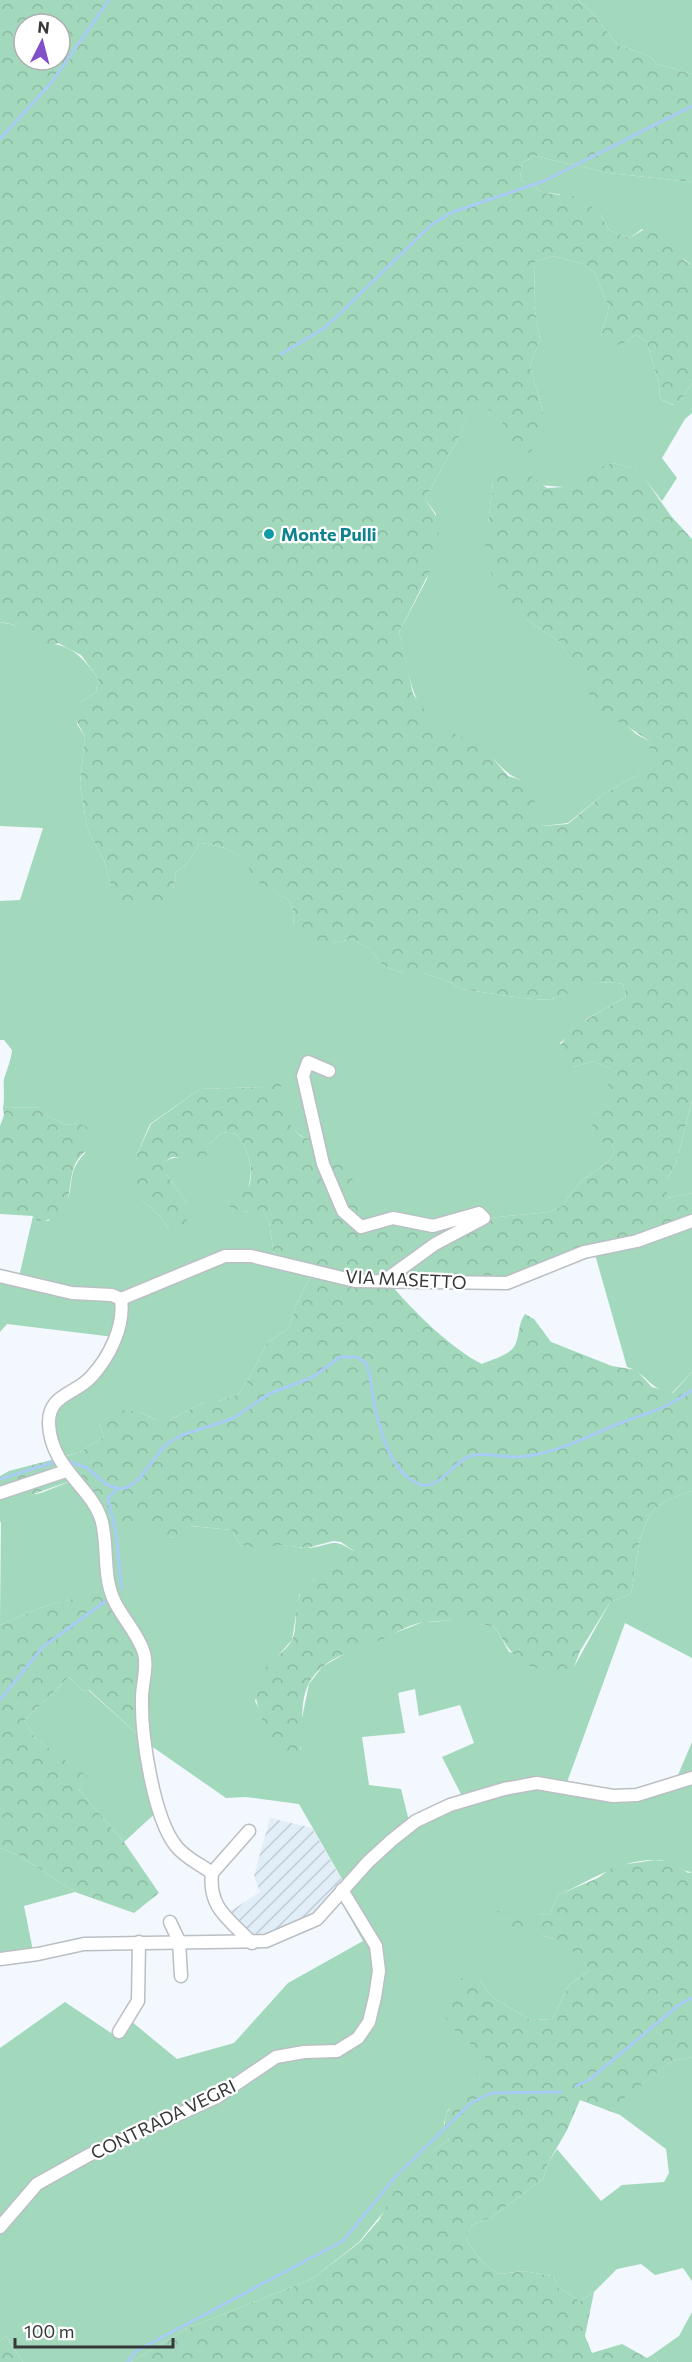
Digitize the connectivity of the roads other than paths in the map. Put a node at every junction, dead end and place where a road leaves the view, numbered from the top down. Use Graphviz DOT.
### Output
graph roads {
  1 [pos="329,1071"];
  2 [pos="692,1221"];
  3 [pos="0,1276"];
  4 [pos="384,1281"];
  5 [pos="121,1299"];
  6 [pos="65,1470"];
  7 [pos="0,1493"];
  8 [pos="692,1778"];
  9 [pos="249,1831"];
  10 [pos="212,1873"];
  11 [pos="342,1890"];
  12 [pos="170,1922"];
  13 [pos="179,1941"];
  14 [pos="139,1942"];
  15 [pos="252,1943"];
  16 [pos="0,1959"];
  17 [pos="181,1976"];
  18 [pos="119,2032"];
  19 [pos="0,2227"];
  1 -- 4 [label="street"];
  2 -- 4 [label="street, VIA MASETTO"];
  3 -- 5 [label="street"];
  4 -- 5 [label="street, VIA MASETTO"];
  5 -- 6 [label="street"];
  6 -- 7 [label="street"];
  6 -- 10 [label="street"];
  8 -- 11 [label="street"];
  9 -- 10 [label="street"];
  10 -- 15 [label="street"];
  11 -- 15 [label="street"];
  11 -- 19 [label="street, CONTRADA VEGRI"];
  12 -- 13 [label="street"];
  13 -- 14 [label="street"];
  13 -- 15 [label="street"];
  13 -- 17 [label="street"];
  14 -- 16 [label="street"];
  14 -- 18 [label="street"];
}
